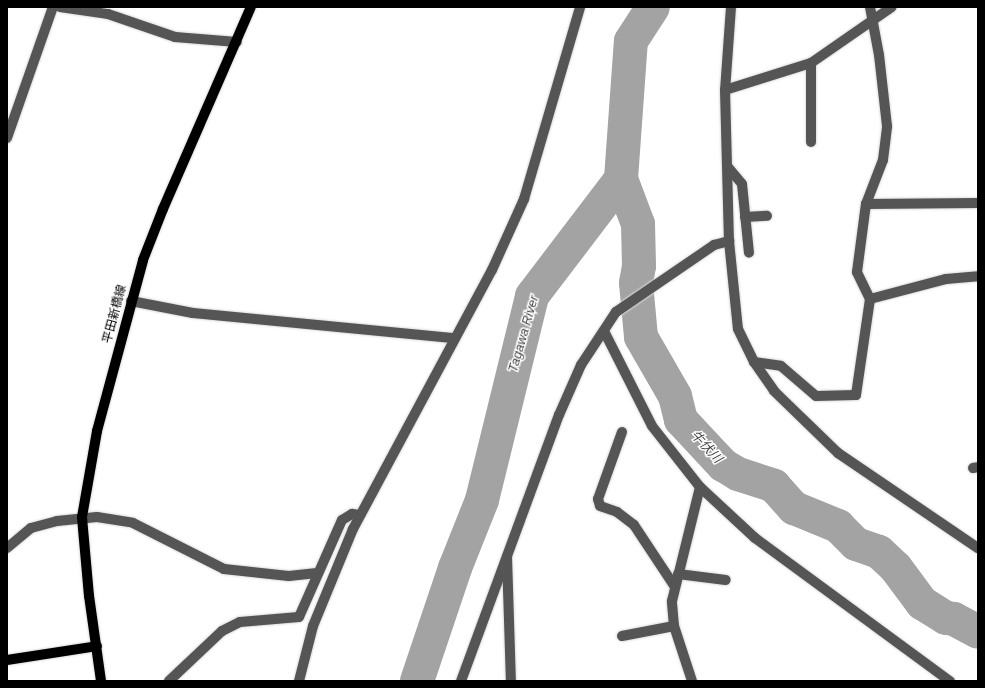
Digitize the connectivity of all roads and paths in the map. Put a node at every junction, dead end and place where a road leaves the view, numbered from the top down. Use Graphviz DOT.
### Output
graph roads {
  1 [pos="53,7"];
  2 [pos="60,7"];
  3 [pos="251,7"];
  4 [pos="580,7"];
  5 [pos="731,7"];
  6 [pos="870,7"];
  7 [pos="892,7"];
  8 [pos="874,18"];
  9 [pos="237,42"];
  10 [pos="811,63"];
  11 [pos="725,90"];
  12 [pos="7,138"];
  13 [pos="811,142"];
  14 [pos="727,166"];
  15 [pos="978,203"];
  16 [pos="866,204"];
  17 [pos="766,216"];
  18 [pos="745,217"];
  19 [pos="726,242"];
  20 [pos="749,253"];
  21 [pos="978,276"];
  22 [pos="870,298"];
  23 [pos="131,301"];
  24 [pos="604,331"];
  25 [pos="455,338"];
  26 [pos="754,362"];
  27 [pos="622,432"];
  28 [pos="700,487"];
  29 [pos="360,515"];
  30 [pos="82,517"];
  31 [pos="7,548"];
  32 [pos="978,548"];
  33 [pos="507,554"];
  34 [pos="317,573"];
  35 [pos="678,574"];
  36 [pos="726,580"];
  37 [pos="675,587"];
  38 [pos="674,626"];
  39 [pos="622,636"];
  40 [pos="97,646"];
  41 [pos="7,660"];
  42 [pos="101,681"];
  43 [pos="169,681"];
  44 [pos="299,681"];
  45 [pos="461,681"];
  46 [pos="512,681"];
  47 [pos="692,681"];
  48 [pos="950,681"];
  1 -- 12 [label="street"];
  2 -- 9 [label="street"];
  3 -- 9 [label="main road, 平田新橋線"];
  4 -- 25 [label="street"];
  5 -- 11 [label="street"];
  6 -- 8 [label="street"];
  7 -- 8 [label="street"];
  8 -- 10 [label="street"];
  8 -- 16 [label="street"];
  9 -- 23 [label="main road, 平田新橋線"];
  10 -- 11 [label="street"];
  10 -- 13 [label="street"];
  11 -- 14 [label="street"];
  14 -- 18 [label="street"];
  14 -- 19 [label="street"];
  15 -- 16 [label="street"];
  16 -- 22 [label="street"];
  17 -- 18 [label="street"];
  18 -- 20 [label="street"];
  19 -- 24 [label="street"];
  19 -- 26 [label="street"];
  21 -- 22 [label="street"];
  22 -- 26 [label="street"];
  23 -- 25 [label="street"];
  23 -- 30 [label="main road, 平田新橋線"];
  24 -- 28 [label="street"];
  24 -- 33 [label="street"];
  25 -- 29 [label="street"];
  26 -- 32 [label="street"];
  27 -- 37 [label="street"];
  28 -- 35 [label="street"];
  28 -- 48 [label="street"];
  29 -- 34 [label="street"];
  29 -- 44 [label="street"];
  30 -- 31 [label="street"];
  30 -- 34 [label="street"];
  30 -- 40 [label="main road, 平田新橋線"];
  33 -- 45 [label="street"];
  33 -- 46 [label="street"];
  34 -- 43 [label="street"];
  35 -- 36 [label="street"];
  35 -- 37 [label="street"];
  37 -- 38 [label="street"];
  38 -- 39 [label="street"];
  38 -- 47 [label="street"];
  40 -- 41 [label="main road"];
  40 -- 42 [label="main road, 平田新橋線"];
}
